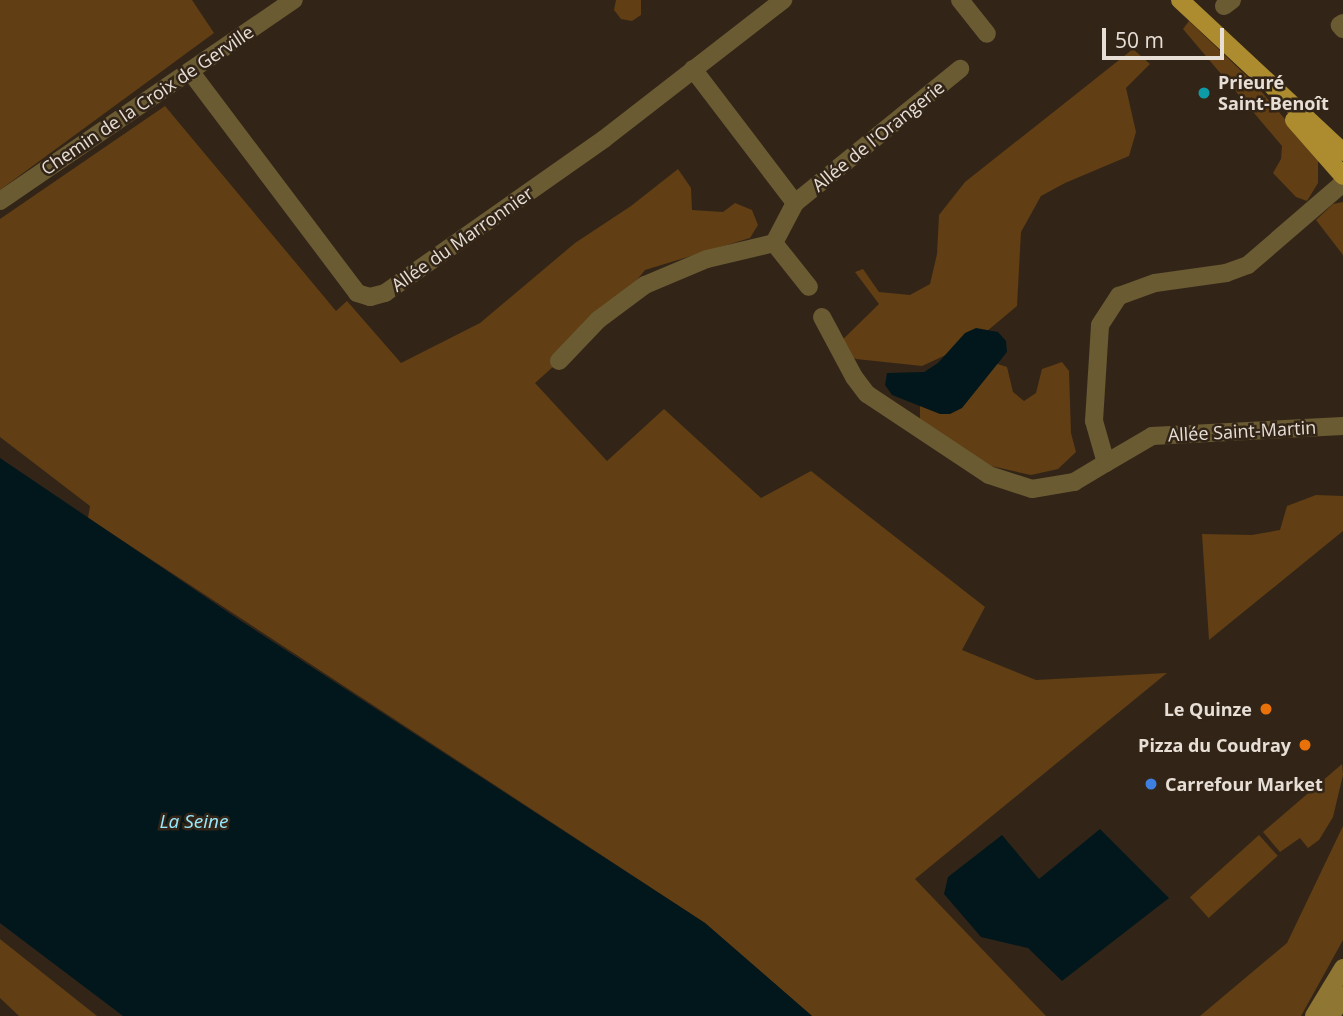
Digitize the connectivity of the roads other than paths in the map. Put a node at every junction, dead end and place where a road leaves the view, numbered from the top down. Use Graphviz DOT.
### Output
graph roads {
  1 [pos="294,0"];
  2 [pos="783,0"];
  3 [pos="960,0"];
  4 [pos="1180,0"];
  5 [pos="1343,23"];
  6 [pos="1343,29"];
  7 [pos="986,34"];
  8 [pos="1233,52"];
  9 [pos="694,69"];
  10 [pos="960,69"];
  11 [pos="190,71"];
  12 [pos="1343,152"];
  13 [pos="1343,176"];
  14 [pos="1343,183"];
  15 [pos="0,201"];
  16 [pos="795,204"];
  17 [pos="774,243"];
  18 [pos="809,286"];
  19 [pos="822,317"];
  20 [pos="559,361"];
  21 [pos="1343,426"];
  22 [pos="1107,463"];
  23 [pos="1343,968"];
  24 [pos="1343,995"];
  25 [pos="1314,1016"];
  26 [pos="1331,1016"];
  1 -- 11 [label="street, Chemin de la Croix de Gerville"];
  2 -- 9 [label="street, Allée du Marronnier"];
  3 -- 7 [label="street"];
  4 -- 8 [label="main road"];
  5 -- 6 [label="street"];
  8 -- 12 [label="main road"];
  8 -- 13 [label="main road"];
  9 -- 11 [label="street, Allée du Marronnier"];
  9 -- 16 [label="street"];
  10 -- 16 [label="street, Allée de l'Orangerie"];
  11 -- 15 [label="street, Chemin de la Croix de Gerville"];
  14 -- 22 [label="street"];
  16 -- 17 [label="street"];
  17 -- 18 [label="street"];
  17 -- 20 [label="street"];
  19 -- 22 [label="street, Allée Saint-Martin"];
  21 -- 22 [label="street, Allée Saint-Martin"];
  23 -- 25 [label="main road"];
  24 -- 26 [label="main road"];
}
